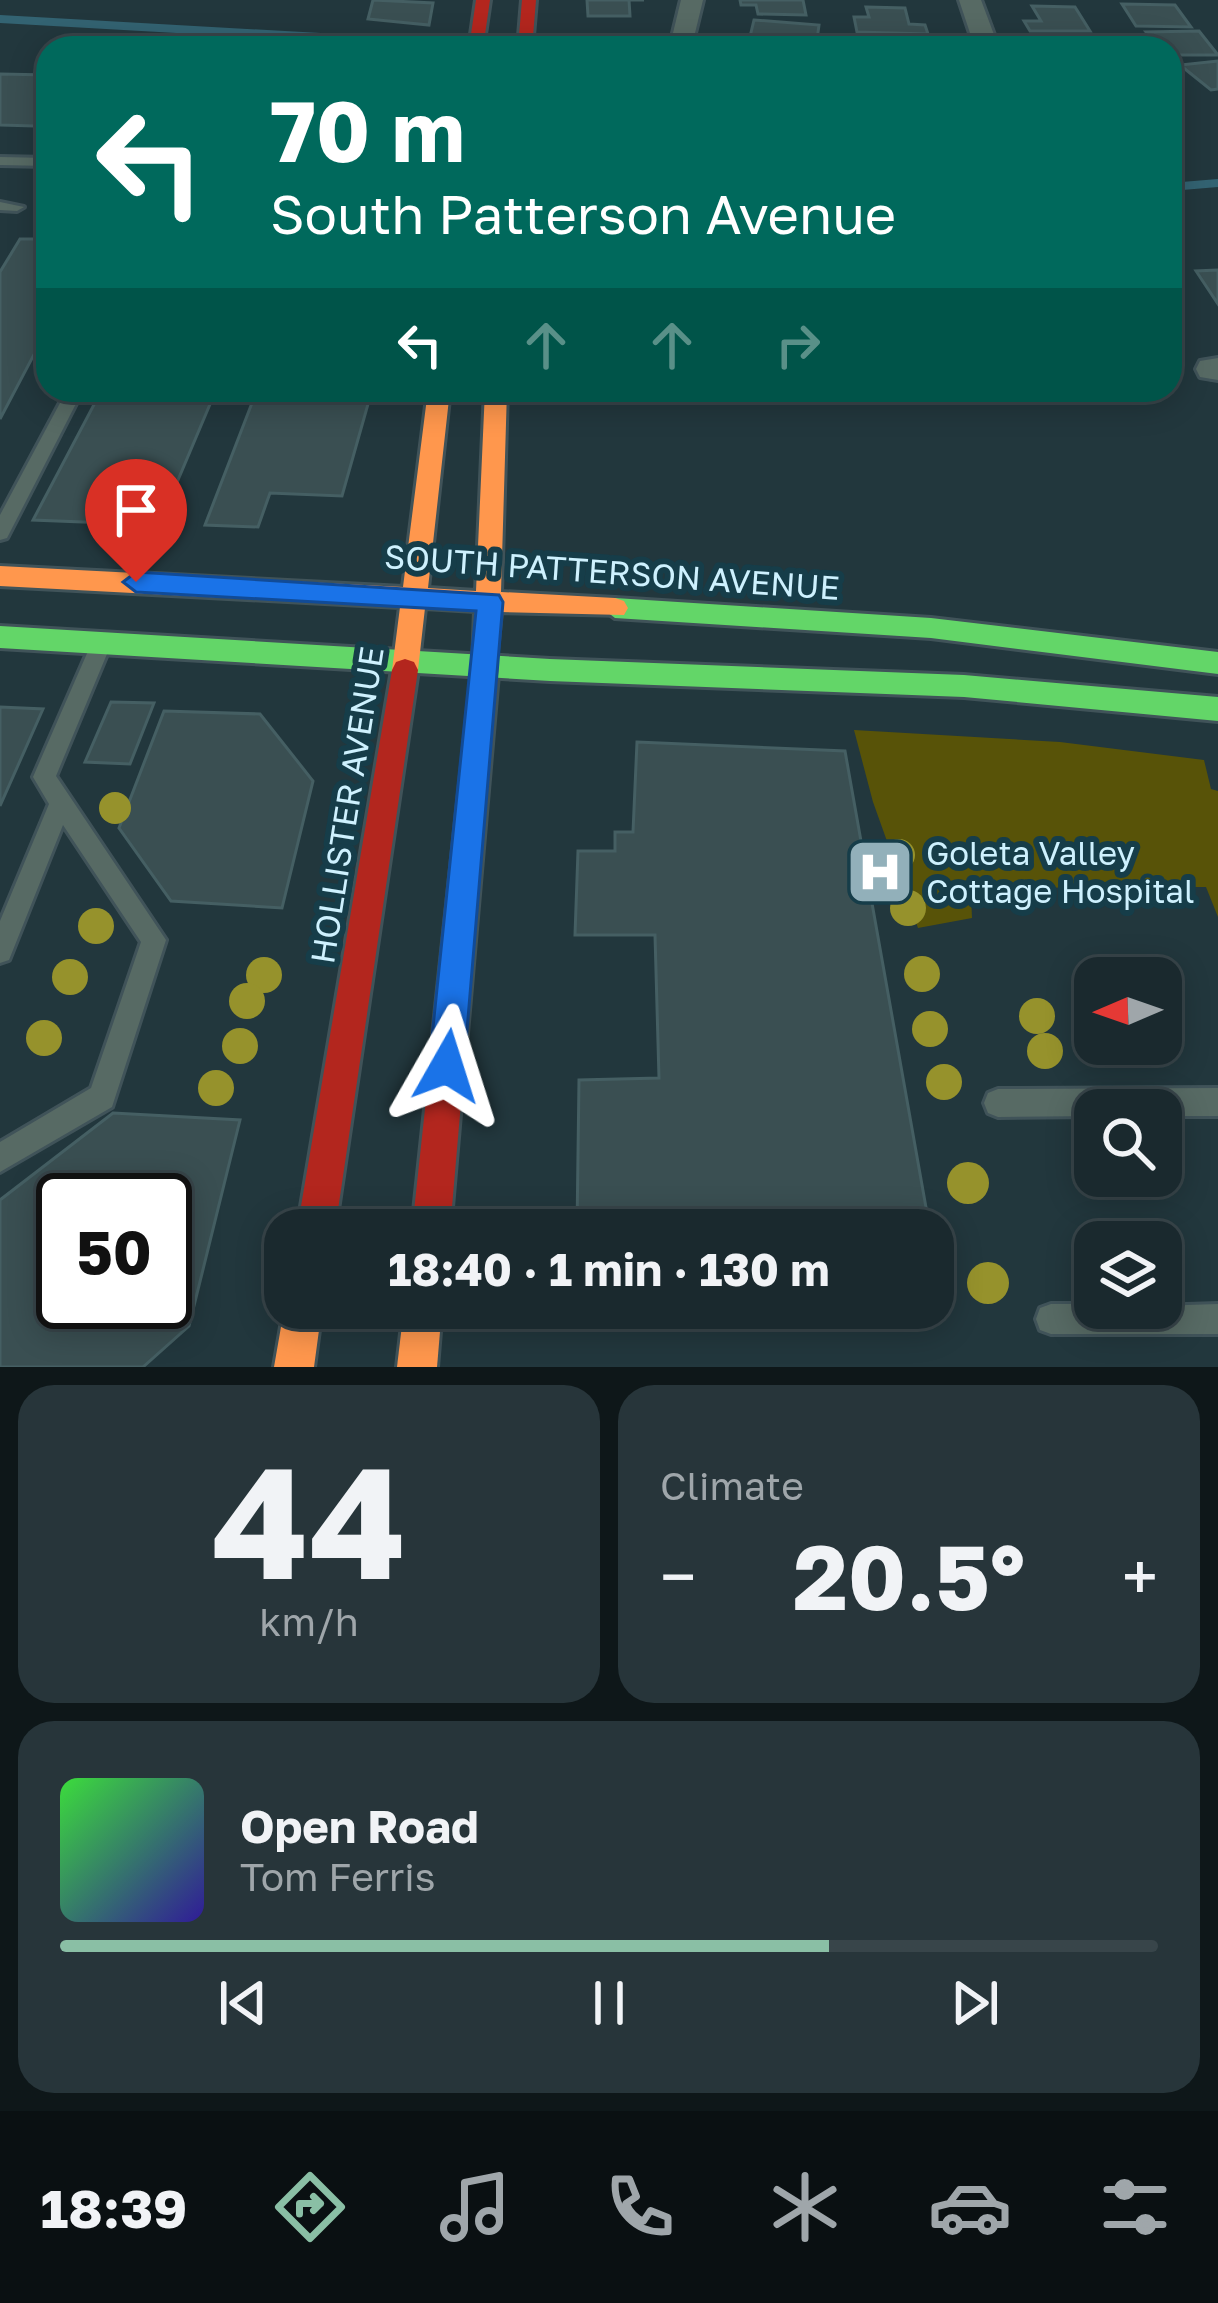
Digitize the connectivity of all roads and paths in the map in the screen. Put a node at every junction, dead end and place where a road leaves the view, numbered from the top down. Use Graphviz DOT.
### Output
graph roads {
  1 [pos="483,0"];
  2 [pos="530,0"];
  3 [pos="692,0"];
  4 [pos="970,0"];
  5 [pos="684,33"];
  6 [pos="478,36"];
  7 [pos="527,36"];
  8 [pos="983,36"];
  9 [pos="0,160"];
  10 [pos="36,162"];
  11 [pos="0,206"];
  12 [pos="17,207"];
  13 [pos="69,402"];
  14 [pos="438,402"];
  15 [pos="496,402"];
  16 [pos="0,533"];
  17 [pos="0,576"];
  18 [pos="416,597"];
  19 [pos="490,602"];
  20 [pos="0,637"];
  21 [pos="102,642"];
  22 [pos="407,659"];
  23 [pos="1218,663"];
  24 [pos="486,665"];
  25 [pos="1218,709"];
  26 [pos="62,801"];
  27 [pos="0,951"];
  28 [pos="1218,1102"];
  29 [pos="998,1103"];
  30 [pos="0,1159"];
  31 [pos="319,1209"];
  32 [pos="433,1209"];
  33 [pos="1218,1318"];
  34 [pos="1051,1319"];
  35 [pos="299,1329"];
  36 [pos="421,1329"];
  37 [pos="293,1367"];
  38 [pos="417,1367"];
  1 -- 6 [label="main road"];
  2 -- 7 [label="main road"];
  3 -- 5 [label="street"];
  4 -- 8 [label="street"];
  9 -- 10 [label="lane"];
  11 -- 12 [label="lane"];
  13 -- 16 [label="lane"];
  14 -- 18 [label="main road, HOLLISTER AVENUE"];
  15 -- 19 [label="main road"];
  17 -- 18 [label="main road, SOUTH PATTERSON AVENUE"];
  18 -- 19 [label="main road, SOUTH PATTERSON AVENUE"];
  18 -- 22 [label="main road, HOLLISTER AVENUE"];
  19 -- 23 [label="main road, SOUTH PATTERSON AVENUE"];
  19 -- 24 [label="main road"];
  20 -- 21 [label="main road"];
  21 -- 22 [label="main road"];
  21 -- 26 [label="lane"];
  22 -- 24 [label="main road"];
  22 -- 31 [label="main road, HOLLISTER AVENUE"];
  24 -- 25 [label="main road"];
  24 -- 32 [label="main road"];
  26 -- 27 [label="lane"];
  26 -- 30 [label="lane"];
  28 -- 29 [label="lane"];
  33 -- 34 [label="lane"];
  35 -- 37 [label="main road"];
  36 -- 38 [label="main road"];
}
